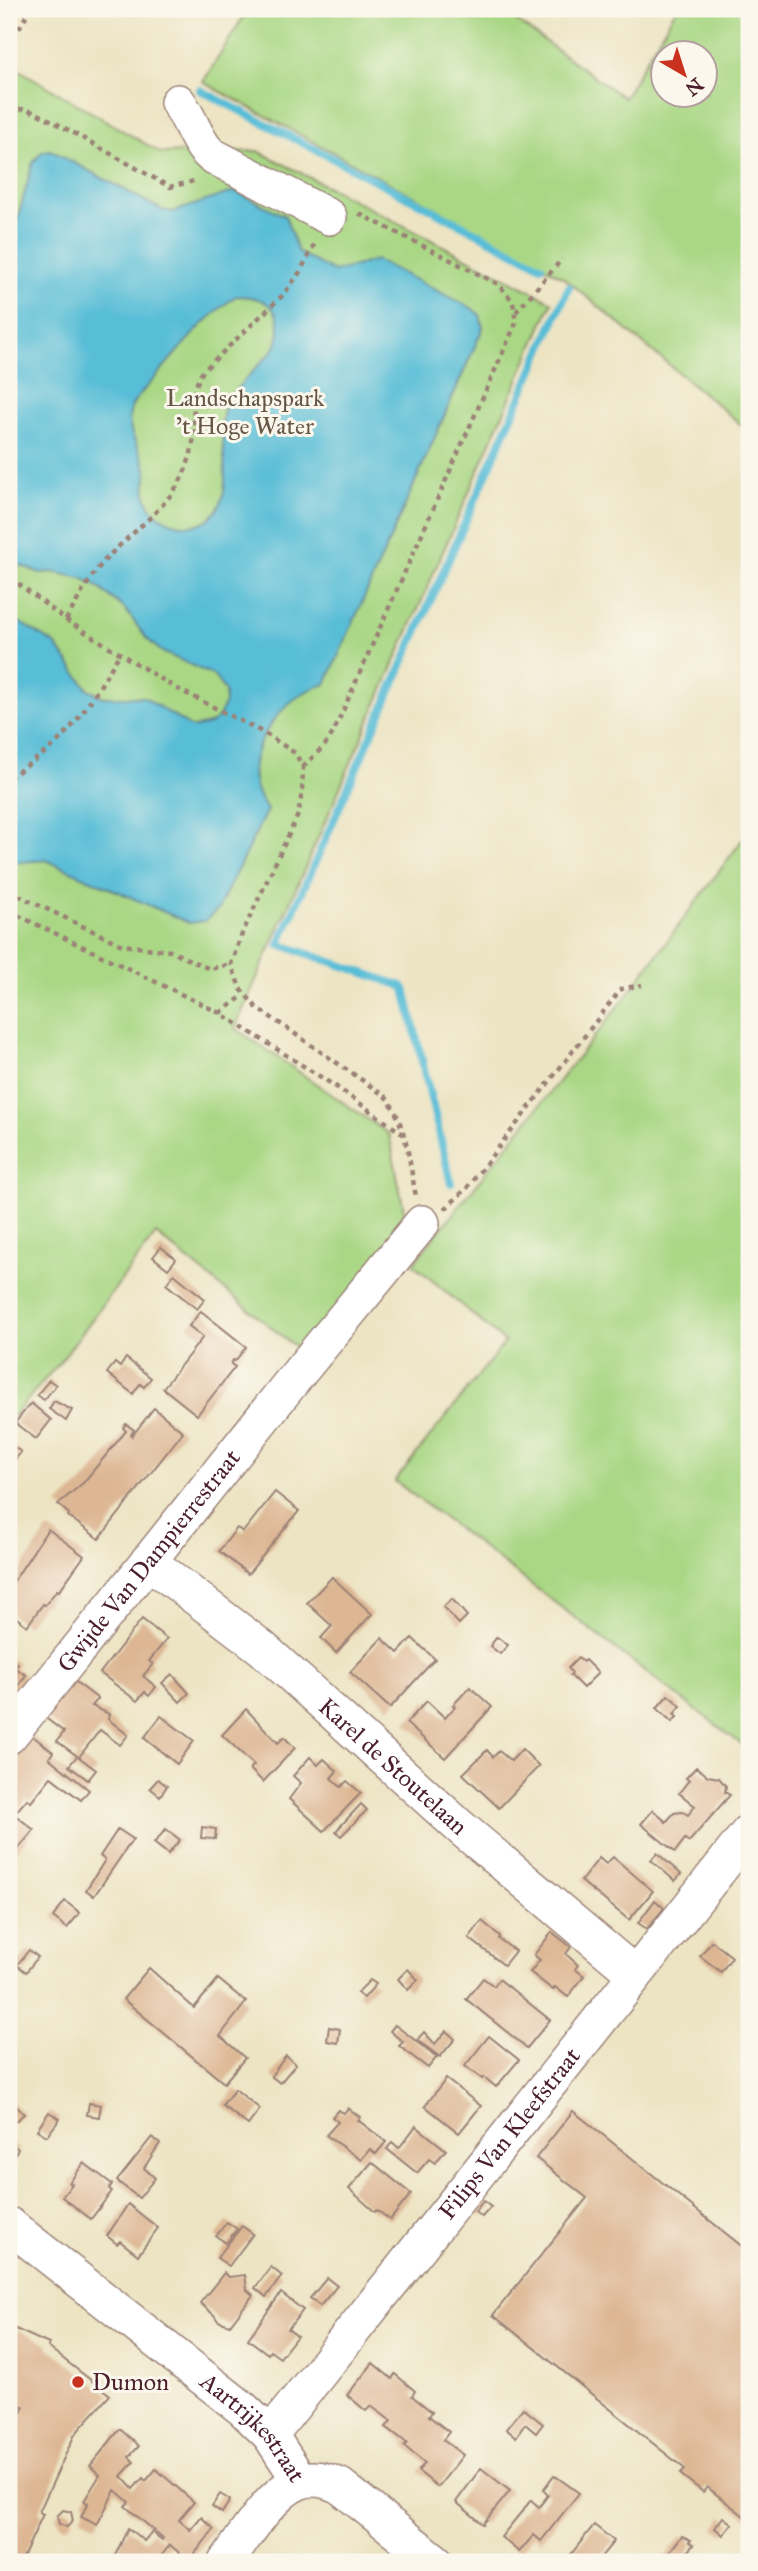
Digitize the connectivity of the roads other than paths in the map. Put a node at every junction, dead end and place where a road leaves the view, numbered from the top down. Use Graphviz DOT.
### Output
graph roads {
  1 [pos="201,135"];
  2 [pos="339,213"];
  3 [pos="422,1223"];
  4 [pos="148,1561"];
  5 [pos="9,1737"];
  6 [pos="749,1832"];
  7 [pos="635,1974"];
  8 [pos="9,2225"];
  9 [pos="270,2435"];
  10 [pos="300,2480"];
  11 [pos="226,2562"];
  12 [pos="436,2562"];
  1 -- 2 [label="street"];
  3 -- 4 [label="street, Gwijde Van Dampierrestraat"];
  4 -- 5 [label="street, Gwijde Van Dampierrestraat"];
  4 -- 7 [label="street, Karel de Stoutelaan"];
  6 -- 7 [label="street, Filips Van Kleefstraat"];
  7 -- 9 [label="street, Filips Van Kleefstraat"];
  8 -- 9 [label="street, Aartrijkestraat"];
  9 -- 10 [label="street, Aartrijkestraat"];
  10 -- 11 [label="street"];
  10 -- 12 [label="street, Aartrijkestraat"];
}
